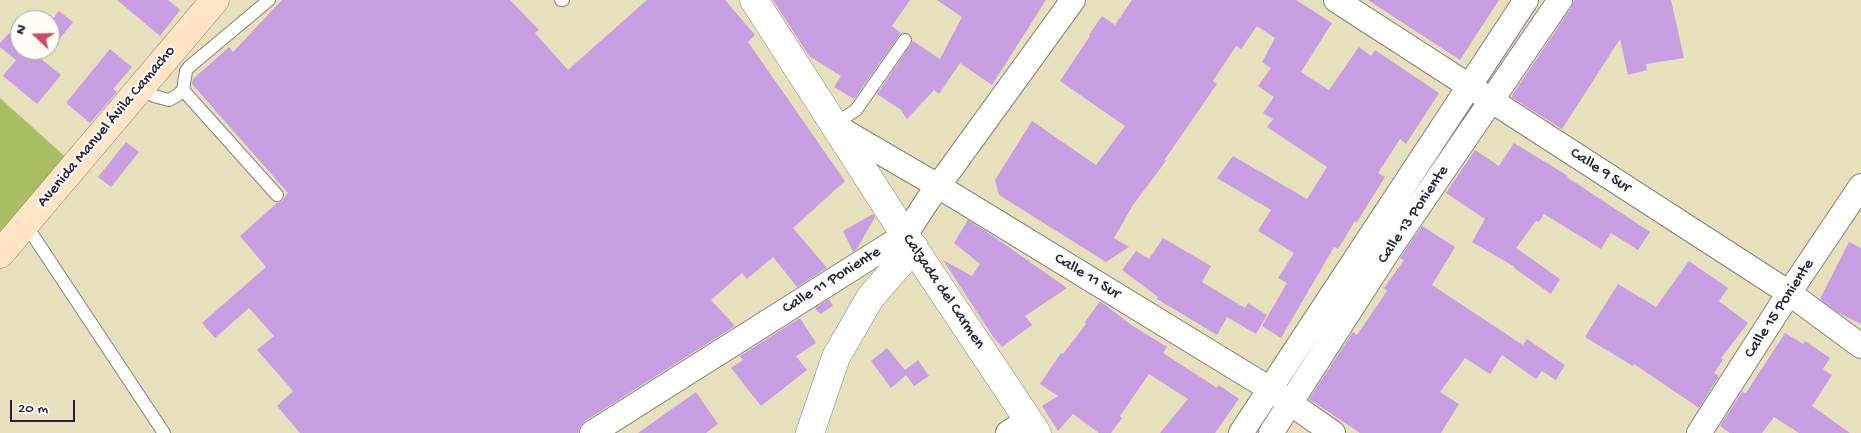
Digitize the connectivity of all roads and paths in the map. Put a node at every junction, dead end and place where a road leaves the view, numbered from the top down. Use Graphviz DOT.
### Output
graph roads {
  1 [pos="214,0"];
  2 [pos="270,0"];
  3 [pos="754,0"];
  4 [pos="1073,0"];
  5 [pos="1336,0"];
  6 [pos="1526,0"];
  7 [pos="1560,0"];
  8 [pos="905,40"];
  9 [pos="142,86"];
  10 [pos="1469,86"];
  11 [pos="183,90"];
  12 [pos="1492,101"];
  13 [pos="841,133"];
  14 [pos="938,186"];
  15 [pos="1861,186"];
  16 [pos="277,195"];
  17 [pos="27,223"];
  18 [pos="909,241"];
  19 [pos="0,254"];
  20 [pos="1789,293"];
  21 [pos="1861,346"];
  22 [pos="1270,389"];
  23 [pos="1290,404"];
  24 [pos="1024,429"];
  25 [pos="164,433"];
  26 [pos="592,433"];
  27 [pos="810,433"];
  28 [pos="1241,433"];
  29 [pos="1271,433"];
  30 [pos="1333,433"];
  31 [pos="1699,433"];
  1 -- 9 [label="main road, Avenida Manuel Ávila Camacho"];
  2 -- 11 [label="lane"];
  3 -- 13 [label="street, Calle 11 Sur"];
  4 -- 14 [label="street, Calle 11 Poniente"];
  5 -- 10 [label="street, Calle 9 Sur"];
  6 -- 10 [label="street, Calle 13 Poniente"];
  7 -- 12 [label="street, Calle 13 Poniente"];
  8 -- 13 [label="lane"];
  9 -- 11 [label="lane"];
  9 -- 17 [label="main road, Avenida Manuel Ávila Camacho"];
  10 -- 12 [label="street, Calle 9 Sur"];
  10 -- 22 [label="street, Calle 13 Poniente"];
  11 -- 16 [label="lane"];
  12 -- 20 [label="street, Calle 9 Sur"];
  12 -- 23 [label="street, Calle 13 Poniente"];
  13 -- 14 [label="street, Calle 11 Sur"];
  13 -- 18 [label="street, Calzada del Carmen"];
  14 -- 18 [label="street, Calle 11 Poniente"];
  14 -- 22 [label="street, Calle 11 Sur"];
  15 -- 20 [label="street, Calle 15 Poniente"];
  17 -- 19 [label="main road, Avenida Manuel Ávila Camacho"];
  17 -- 25 [label="lane"];
  18 -- 24 [label="street, Calzada del Carmen"];
  18 -- 26 [label="street, Calle 11 Poniente"];
  18 -- 27 [label="street"];
  20 -- 21 [label="street, Calle 9 Sur"];
  20 -- 31 [label="street, Calle 15 Poniente"];
  22 -- 23 [label="street, Calle 11 Sur"];
  22 -- 28 [label="street, Calle 13 Poniente"];
  23 -- 29 [label="street, Calle 13 Poniente"];
  23 -- 30 [label="street, Calle 11 Sur"];
}
